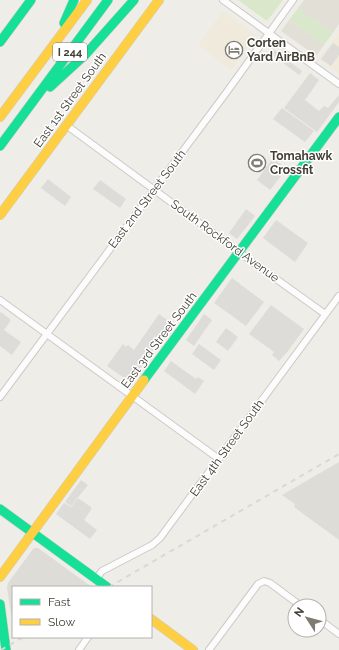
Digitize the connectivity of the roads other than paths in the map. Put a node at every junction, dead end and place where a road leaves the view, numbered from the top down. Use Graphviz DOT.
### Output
graph roads {
  1 [pos="31,0"];
  2 [pos="74,0"];
  3 [pos="87,0"];
  4 [pos="108,0"];
  5 [pos="134,0"];
  6 [pos="159,0"];
  7 [pos="223,0"];
  8 [pos="293,0"];
  9 [pos="269,33"];
  10 [pos="0,42"];
  11 [pos="56,43"];
  12 [pos="339,84"];
  13 [pos="32,103"];
  14 [pos="0,117"];
  15 [pos="339,117"];
  16 [pos="66,125"];
  17 [pos="0,146"];
  18 [pos="154,189"];
  19 [pos="0,215"];
  20 [pos="239,252"];
  21 [pos="339,296"];
  22 [pos="0,300"];
  23 [pos="325,314"];
  24 [pos="47,334"];
  25 [pos="132,396"];
  26 [pos="0,397"];
  27 [pos="219,458"];
  28 [pos="0,509"];
  29 [pos="33,533"];
  30 [pos="0,577"];
  31 [pos="96,579"];
  32 [pos="106,586"];
  33 [pos="290,598"];
  34 [pos="0,604"];
  35 [pos="152,620"];
  36 [pos="327,625"];
  37 [pos="339,634"];
  38 [pos="87,638"];
  39 [pos="6,650"];
  40 [pos="79,650"];
  41 [pos="193,650"];
  42 [pos="209,650"];
  1 -- 10 [label="main road"];
  2 -- 11 [label="main road"];
  3 -- 11 [label="main road, I 244"];
  4 -- 13 [label="main road, I 244"];
  5 -- 13 [label="main road"];
  6 -- 16 [label="main road, East 1st Street South"];
  7 -- 9 [label="street"];
  8 -- 9 [label="street, East 2nd Street South"];
  9 -- 12 [label="street"];
  9 -- 18 [label="street, East 2nd Street South"];
  11 -- 14 [label="main road, I 244"];
  13 -- 17 [label="main road, I 244"];
  15 -- 20 [label="main road, East 3rd Street South"];
  16 -- 18 [label="street, South Rockford Avenue"];
  16 -- 19 [label="main road, East 1st Street South"];
  18 -- 20 [label="street, South Rockford Avenue"];
  18 -- 24 [label="street, East 2nd Street South"];
  20 -- 23 [label="street, South Rockford Avenue"];
  20 -- 25 [label="main road, East 3rd Street South"];
  21 -- 23 [label="street, East 4th Street South"];
  22 -- 24 [label="street"];
  23 -- 27 [label="street, East 4th Street South"];
  24 -- 25 [label="street"];
  24 -- 26 [label="street, East 2nd Street South"];
  25 -- 27 [label="street"];
  25 -- 29 [label="main road, East 3rd Street South"];
  27 -- 31 [label="street, East 4th Street South"];
  28 -- 29 [label="main road"];
  29 -- 30 [label="main road, East 3rd Street South"];
  29 -- 31 [label="main road"];
  31 -- 32 [label="main road"];
  33 -- 42 [label="street"];
  34 -- 39 [label="main road"];
  35 -- 41 [label="main road"];
  36 -- 37 [label="street"];
  38 -- 40 [label="street"];
}
